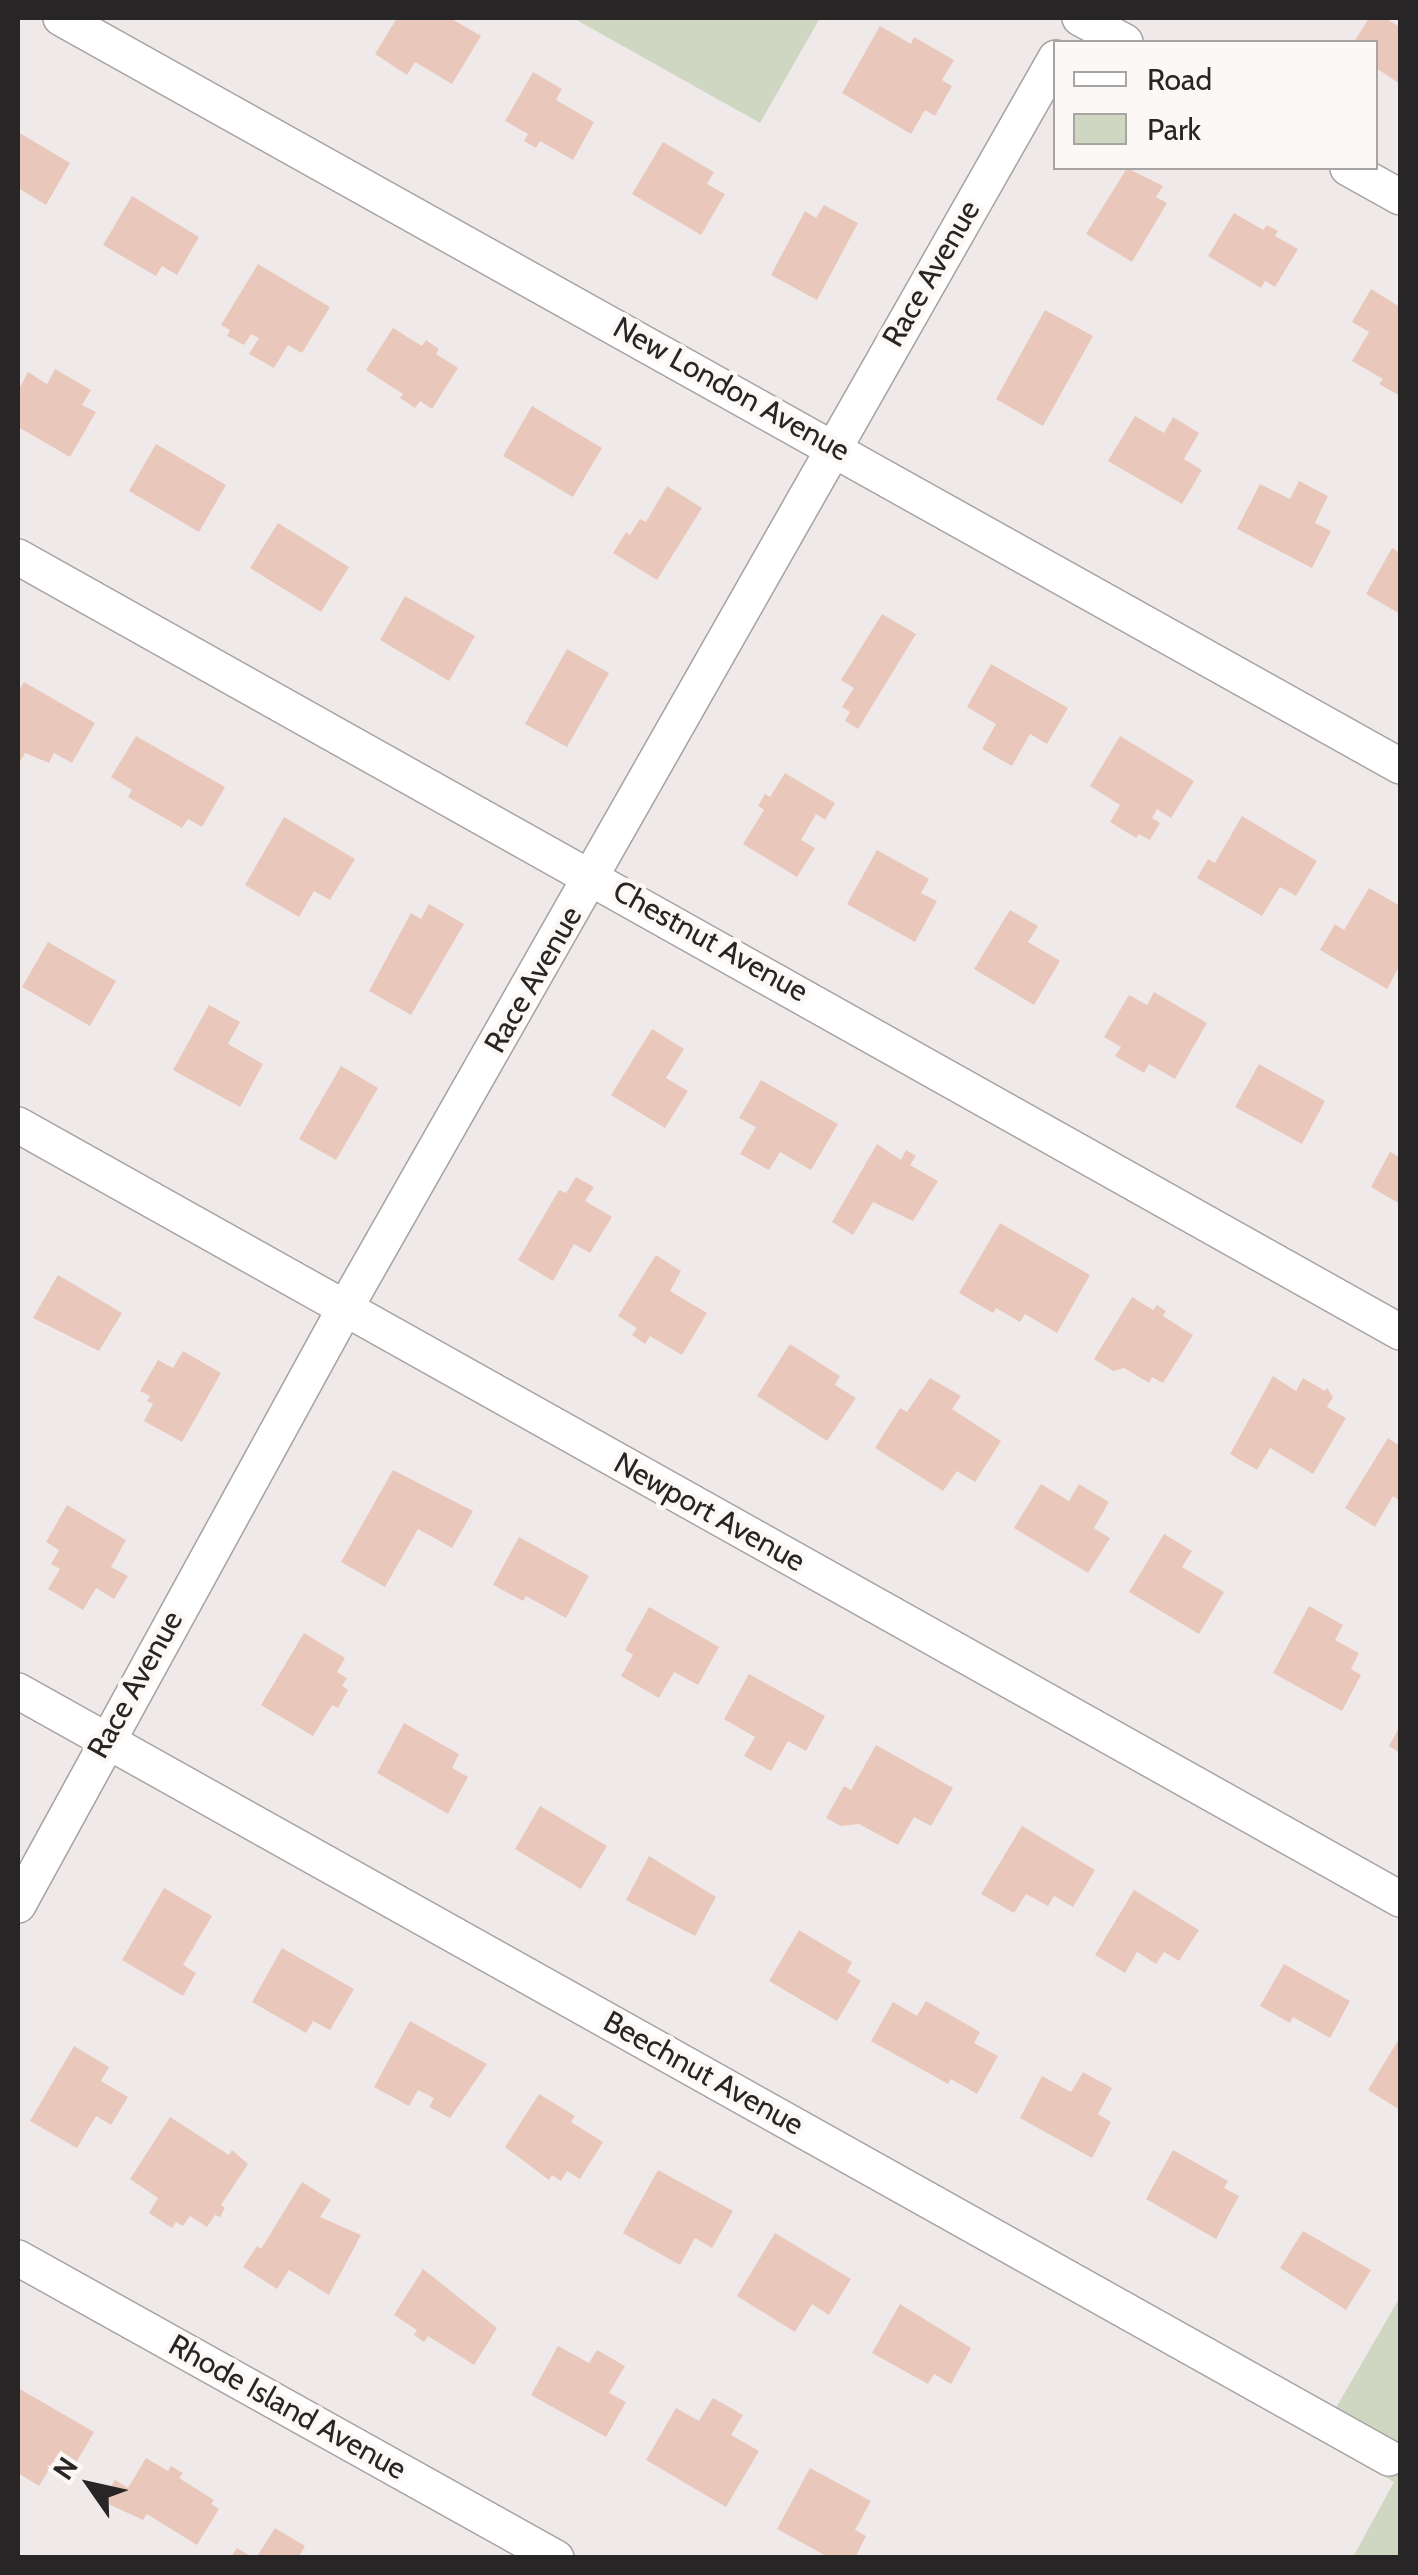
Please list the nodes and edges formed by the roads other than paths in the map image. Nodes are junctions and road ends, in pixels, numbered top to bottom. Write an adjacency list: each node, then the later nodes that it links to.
1 (61, 18): 8 (street, New London Avenue)
2 (1079, 18): 3 (street); 4 (street)
3 (1065, 40)
4 (1121, 40)
5 (1053, 63): 8 (street, Race Avenue)
6 (1352, 170): 7 (street)
7 (1400, 196)
8 (834, 448): 10 (street, New London Avenue); 11 (street, Race Avenue)
9 (18, 558): 11 (street, Chestnut Avenue)
10 (1400, 766)
11 (594, 877): 13 (street, Race Avenue); 14 (street, Chestnut Avenue)
12 (18, 1125): 13 (street, Newport Avenue)
13 (344, 1310): 16 (street, Race Avenue); 17 (street, Newport Avenue)
14 (1400, 1332)
15 (18, 1690): 16 (street, Beechnut Avenue)
16 (106, 1740): 18 (street, Race Avenue); 20 (street, Beechnut Avenue)
17 (1400, 1899)
18 (18, 1904)
19 (18, 2258): 21 (street, Rhode Island Avenue)
20 (1389, 2458)
21 (556, 2558)

